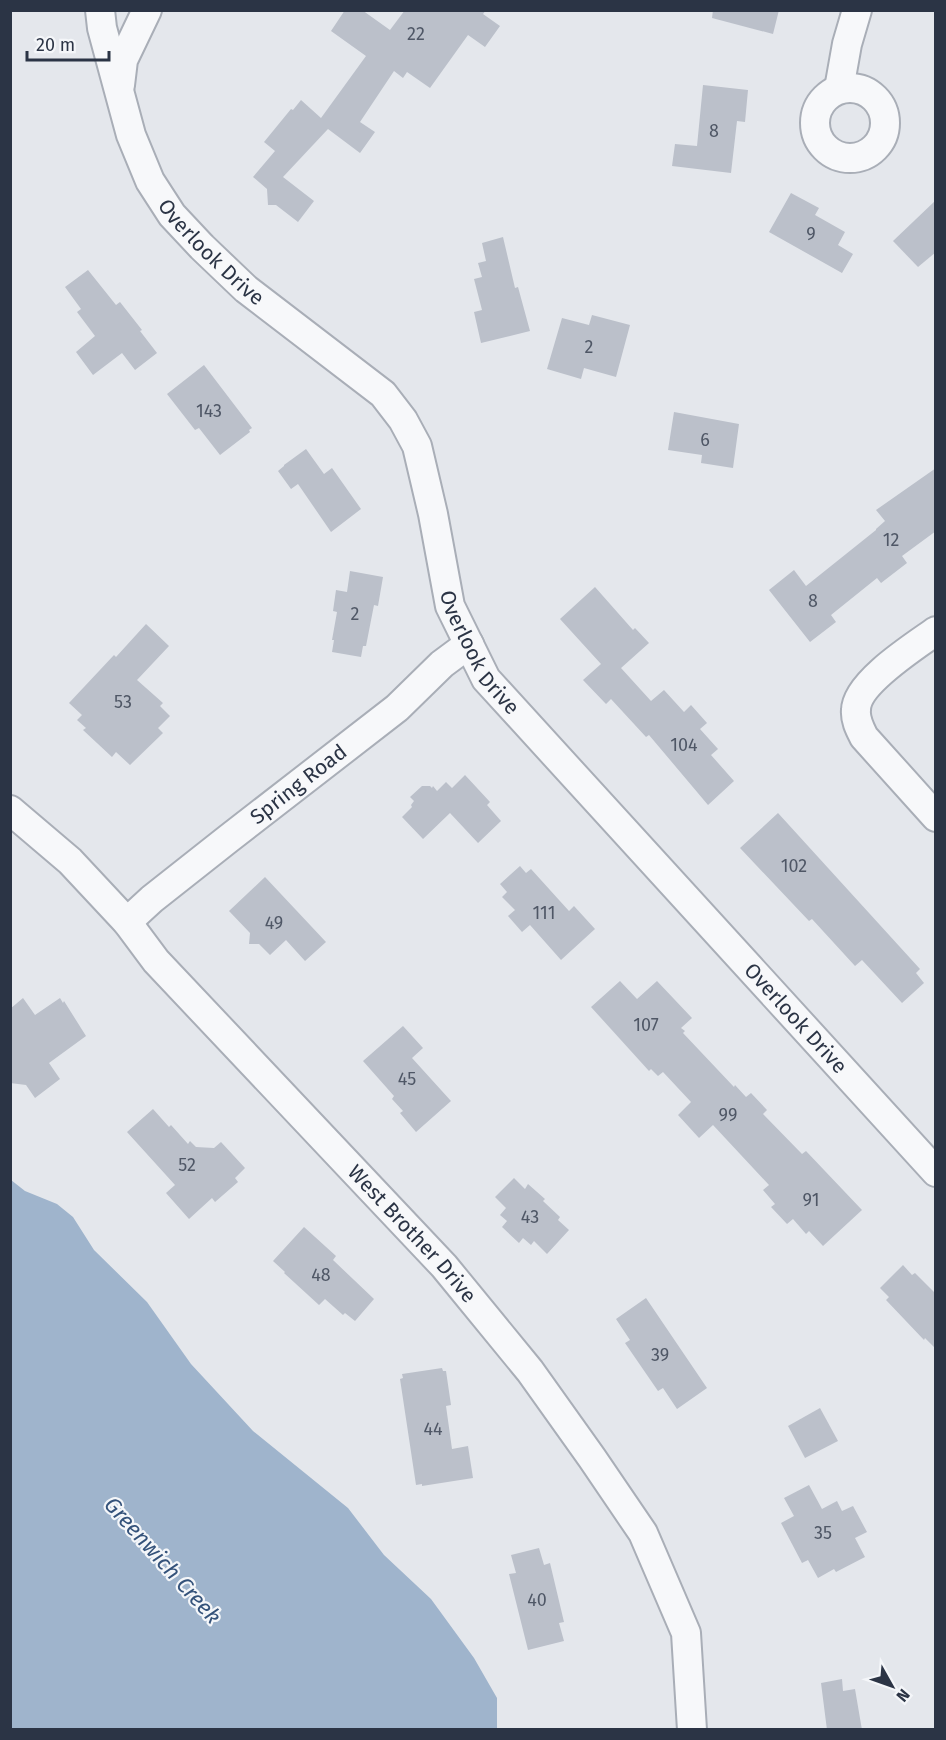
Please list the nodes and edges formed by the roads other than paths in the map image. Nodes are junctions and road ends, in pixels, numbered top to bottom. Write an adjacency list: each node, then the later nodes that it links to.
1 (100, 10): 5 (street, Overlook Drive)
2 (147, 10): 5 (street, Overlook Drive)
3 (857, 10): 4 (street)
4 (839, 89)
5 (119, 90): 7 (street, Overlook Drive)
6 (936, 631): 9 (street)
7 (469, 644): 10 (street, Spring Road); 11 (street, Overlook Drive)
8 (10, 810): 10 (street, West Brother Drive)
9 (936, 817)
10 (127, 922): 12 (street, West Brother Drive)
11 (936, 1172)
12 (692, 1730)

